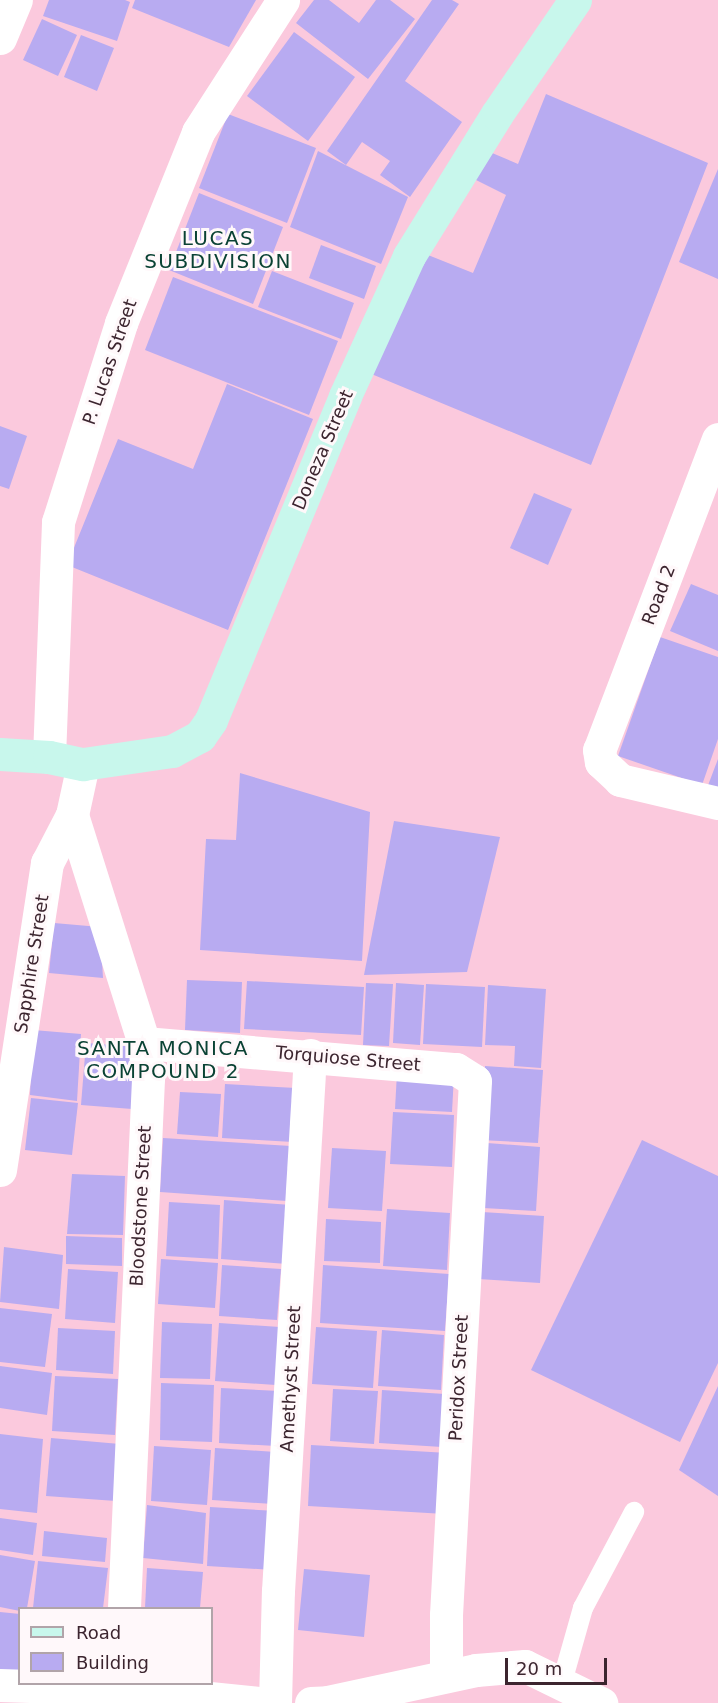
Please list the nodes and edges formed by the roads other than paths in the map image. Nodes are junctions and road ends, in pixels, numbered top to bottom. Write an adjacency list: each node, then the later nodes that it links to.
1 (16, 0): 4 (street)
2 (283, 0): 7 (street, P. Lucas Street)
3 (575, 0): 8 (street, Doneza Street)
4 (0, 38)
5 (718, 439): 9 (street, Road 2)
6 (0, 754): 7 (street, Doneza Street)
7 (49, 757): 8 (street, Doneza Street)
8 (83, 764): 10 (street, Sapphire Street)
9 (718, 803)
10 (72, 815): 11 (street, Bloodstone Street); 14 (street, Sapphire Street)
11 (144, 1043): 12 (street, Torquiose Street); 16 (street, Bloodstone Street)
12 (310, 1055): 13 (street, Torquiose Street); 22 (street, Amethyst Street)
13 (476, 1081): 17 (street, Peridox Street)
14 (0, 1170)
15 (634, 1512): 18 (lane)
16 (124, 1607)
17 (446, 1675): 18 (street); 23 (street)
18 (562, 1682): 24 (street)
19 (0, 1685): 20 (street)
20 (121, 1686): 21 (street)
21 (260, 1703)
22 (275, 1703)
23 (311, 1703)
24 (601, 1703)

